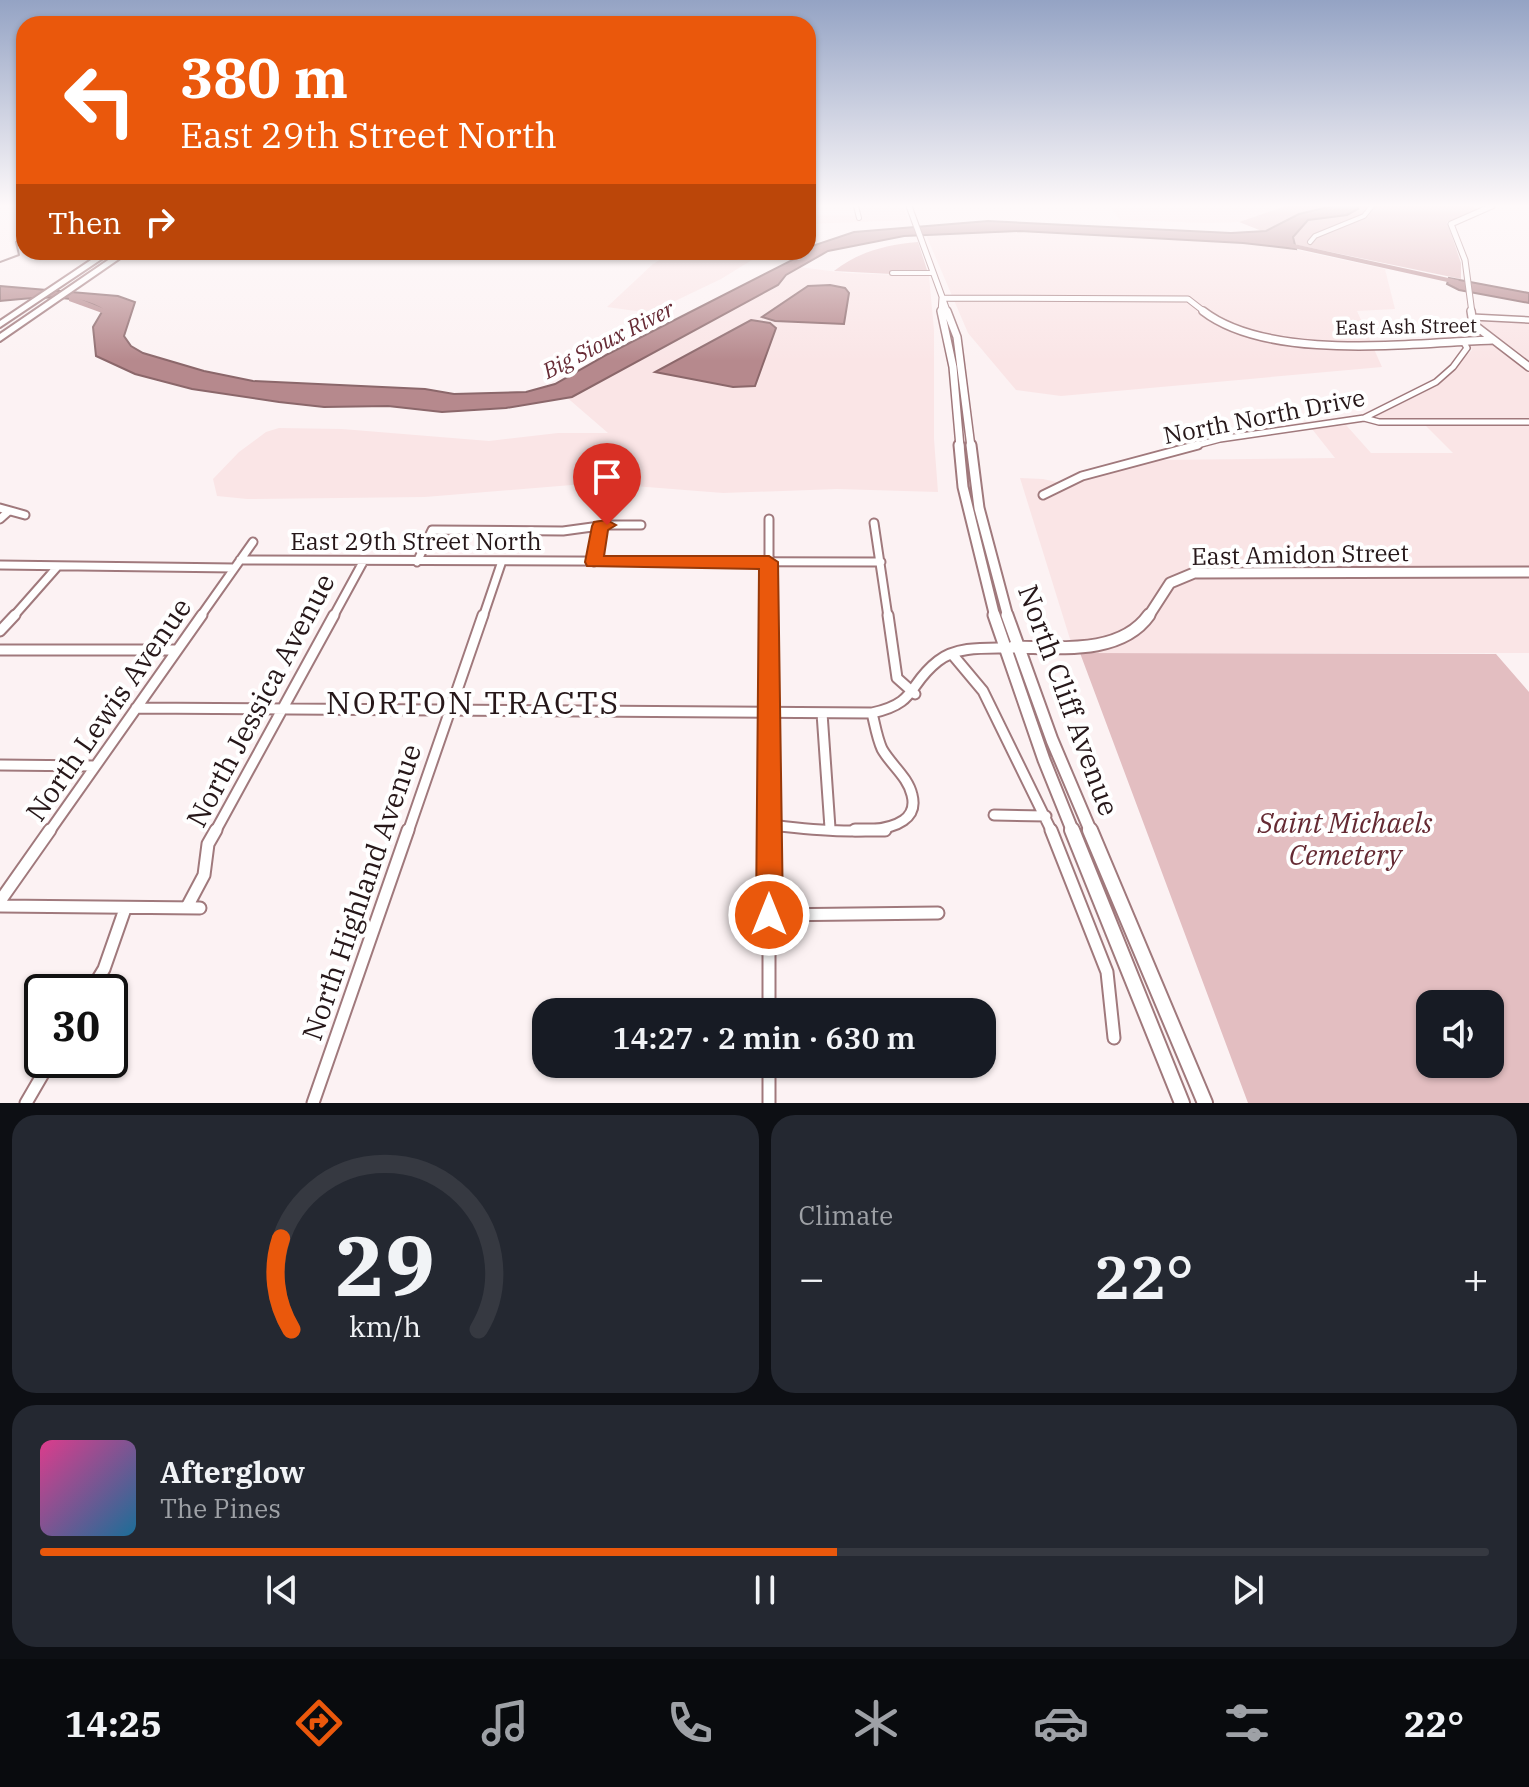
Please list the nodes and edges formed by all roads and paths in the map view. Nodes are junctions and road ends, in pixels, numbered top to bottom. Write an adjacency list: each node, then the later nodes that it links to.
1 (928, 257): 6 (main road, North Cliff Avenue)
2 (1464, 257): 8 (main road)
3 (98, 260): 10 (highway)
4 (113, 260): 11 (highway)
5 (892, 273): 6 (street)
6 (933, 273): 7 (main road, North Cliff Avenue)
7 (942, 298): 13 (main road, East Ash Street); 38 (main road, North Cliff Avenue); 38 (main road, North Cliff Avenue)
8 (1472, 317): 9 (street); 12 (main road)
9 (1528, 319)
10 (4, 322)
11 (0, 338)
12 (1492, 340): 13 (main road, East Ash Street); 14 (main road)
13 (1463, 341): 15 (street, North North Drive)
14 (1529, 367)
15 (1364, 418): 16 (street); 17 (street, North North Drive)
16 (1529, 422)
17 (1043, 495)
18 (0, 508): 19 (street)
19 (9, 511): 20 (street); 21 (street)
20 (25, 515)
21 (0, 519)
22 (769, 519): 31 (street)
23 (874, 523): 32 (street)
24 (641, 525): 25 (street)
25 (600, 526): 29 (street); 30 (street)
26 (253, 542): 33 (street, North Lewis Avenue)
27 (502, 561): 29 (street, East 29th Street North); 30 (street, East 29th Street North); 45 (street, North Highland Avenue)
28 (363, 562): 29 (street, East 29th Street North); 33 (street, East 29th Street North); 44 (street, North Jessica Avenue)
29 (417, 562)
30 (594, 562): 31 (street, East 29th Street North)
31 (769, 562): 32 (street, East 29th Street North); 46 (street)
32 (881, 562): 42 (street)
33 (237, 564): 35 (street, East 29th Street North); 40 (street, North Lewis Avenue)
34 (0, 565): 35 (street, East 29th Street North)
35 (58, 566): 37 (street)
36 (1529, 572): 38 (main road, East Amidon Street)
37 (0, 631)
38 (1011, 647): 41 (street); 69 (main road, North Cliff Avenue); 70 (main road, North Cliff Avenue)
39 (0, 650): 40 (street)
40 (177, 650): 43 (street, North Lewis Avenue)
41 (952, 654): 42 (street); 52 (street)
42 (915, 694): 48 (street)
43 (136, 708): 44 (street); 50 (street, North Lewis Avenue)
44 (283, 709): 45 (street); 56 (street, North Jessica Avenue)
45 (450, 711): 46 (street); 67 (street, North Highland Avenue)
46 (769, 713): 47 (street); 53 (street)
47 (822, 713): 48 (street); 54 (street)
48 (872, 713): 54 (street)
49 (0, 765): 50 (street)
50 (95, 766): 55 (street, North Lewis Avenue)
51 (994, 815): 52 (street)
52 (1046, 816): 63 (street)
53 (769, 825): 54 (street); 60 (street)
54 (830, 828)
55 (0, 904): 58 (street)
56 (187, 907): 57 (street); 58 (street)
57 (200, 908)
58 (125, 909): 61 (street)
59 (938, 913): 60 (street)
60 (769, 915): 62 (street)
61 (101, 974)
62 (769, 998)
63 (1114, 1038)
64 (41, 1078): 66 (street)
65 (769, 1078): 68 (street)
66 (26, 1103)
67 (313, 1103)
68 (769, 1103)
69 (1182, 1103)
70 (1205, 1103)

